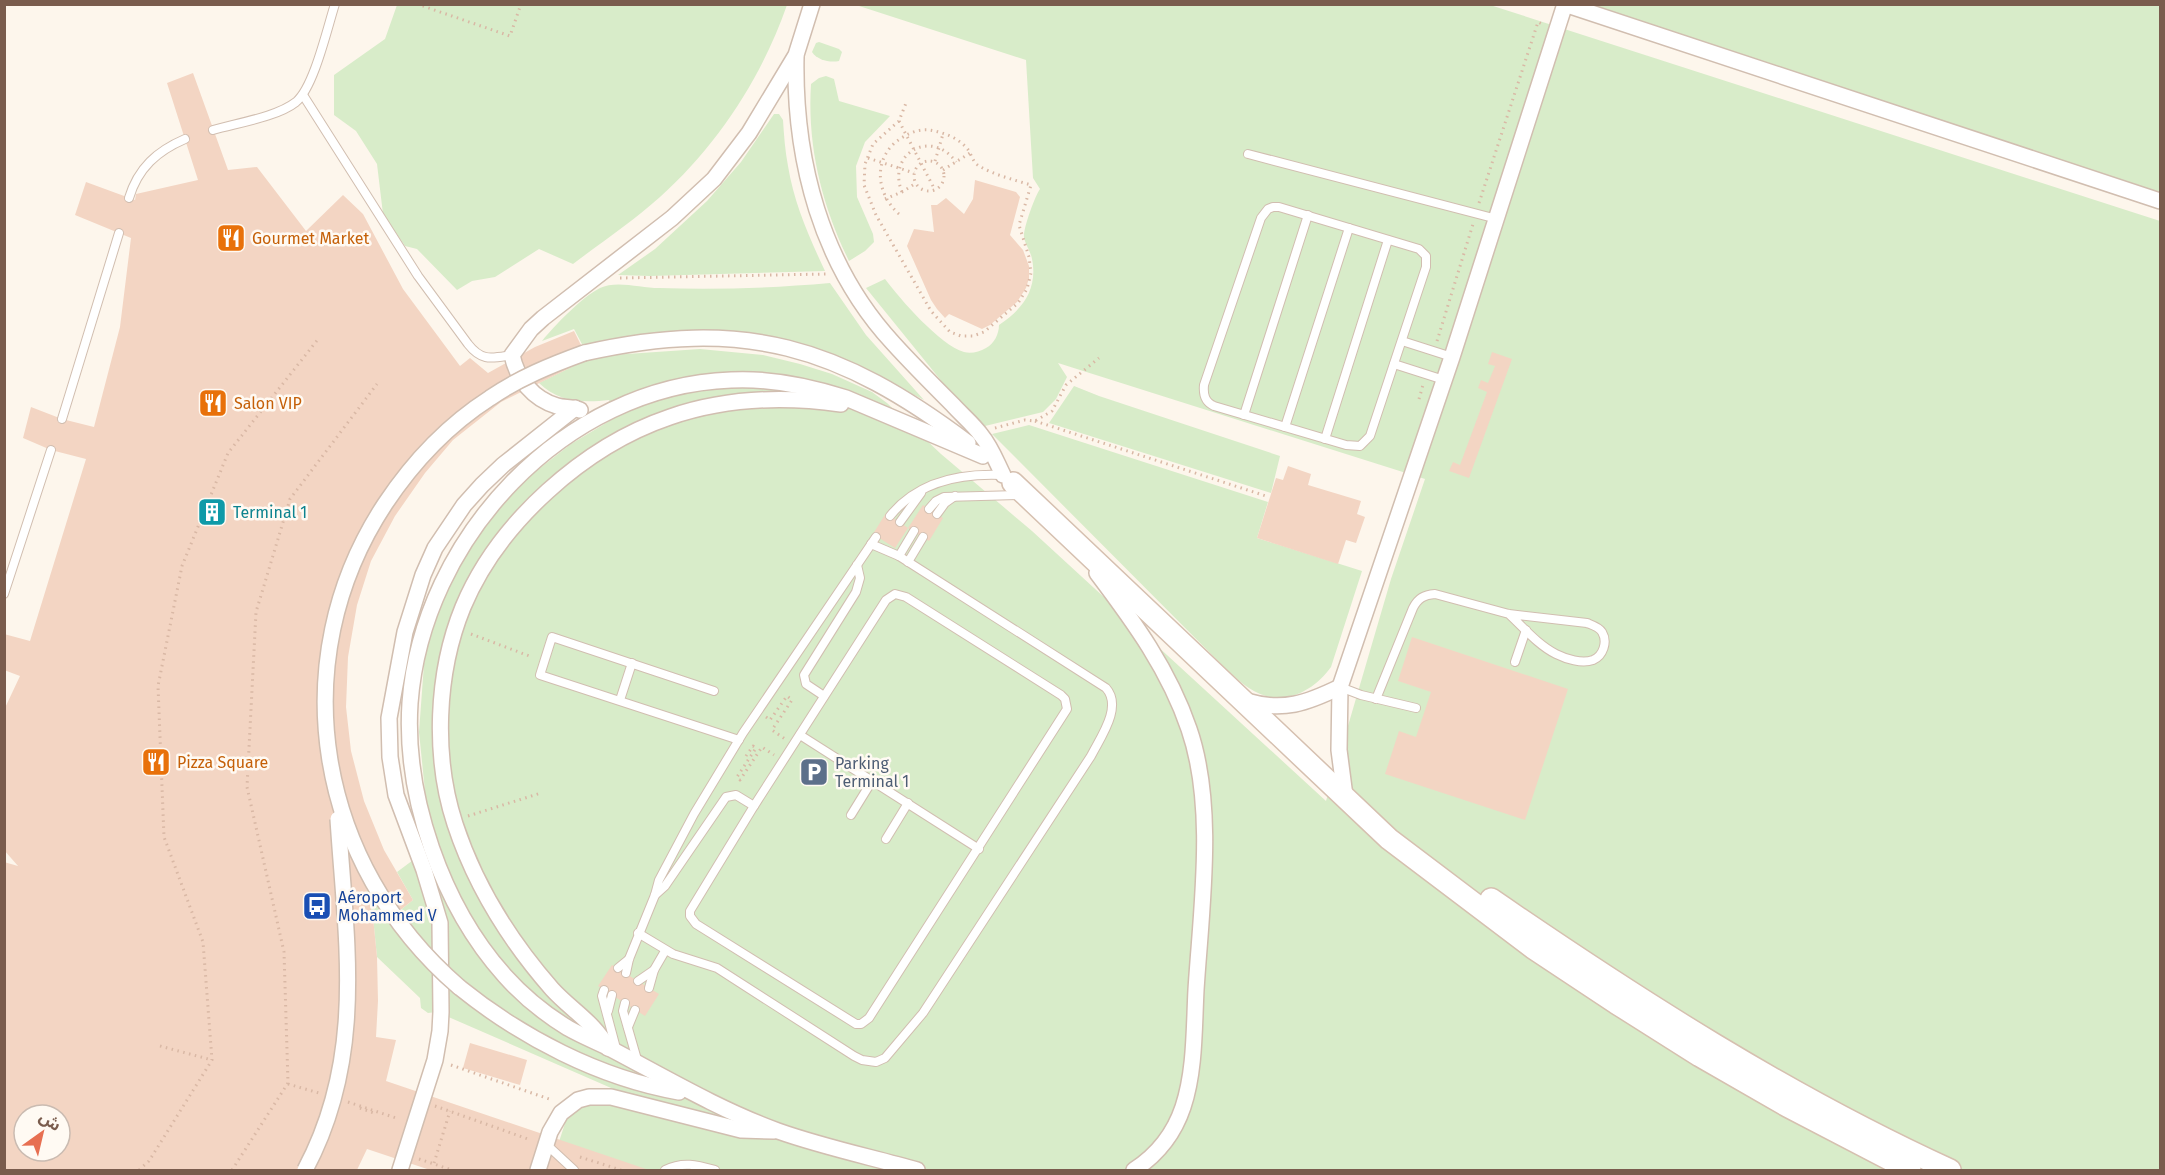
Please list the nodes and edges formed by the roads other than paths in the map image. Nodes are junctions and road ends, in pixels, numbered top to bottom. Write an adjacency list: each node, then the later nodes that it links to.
1 (335, 4): 5 (lane)
2 (812, 4): 4 (street)
3 (1564, 5): 10 (street); 12 (street)
4 (796, 55): 17 (street); 30 (street)
5 (303, 95): 6 (lane); 17 (lane)
6 (213, 130)
7 (185, 139): 9 (lane)
8 (1248, 154): 12 (lane)
9 (129, 198)
10 (2160, 201)
11 (1308, 215): 13 (lane); 23 (lane); 23 (lane)
12 (1497, 219): 18 (street)
13 (1349, 228): 15 (lane); 26 (lane)
14 (119, 233): 25 (lane)
15 (1388, 240): 16 (lane); 27 (lane)
16 (1402, 342): 18 (lane); 19 (lane)
17 (512, 355): 22 (street)
18 (1452, 357): 20 (street)
19 (1394, 364): 20 (lane); 27 (lane)
20 (1444, 380): 50 (street)
21 (868, 407): 24 (street); 29 (street); 86 (street)
22 (575, 408): 24 (street); 53 (street)
23 (1244, 416): 26 (lane)
24 (596, 417): 57 (street)
25 (62, 419)
26 (1285, 427): 27 (lane)
27 (1325, 440)
28 (51, 450): 45 (lane)
29 (983, 456): 30 (street); 62 (street, bridge)
30 (1014, 484): 31 (lane); 32 (lane); 40 (main road)
31 (921, 491): 35 (lane); 36 (lane)
32 (956, 495): 33 (lane); 34 (lane)
33 (929, 509)
34 (937, 514)
35 (890, 516)
36 (900, 522)
37 (914, 531): 42 (lane)
38 (876, 537): 41 (lane)
39 (923, 537): 43 (lane)
40 (1072, 540): 55 (main road); 98 (street)
41 (871, 544): 42 (lane); 44 (lane)
42 (899, 556): 43 (lane)
43 (908, 562): 73 (lane)
44 (857, 565): 52 (lane); 60 (lane)
45 (4, 594)
46 (1509, 614): 47 (lane); 47 (lane); 56 (lane)
47 (1526, 630): 48 (lane)
48 (1515, 662)
49 (632, 663): 51 (lane); 54 (lane); 54 (lane)
50 (1341, 687): 55 (street); 56 (lane); 63 (street)
51 (714, 692)
52 (824, 696): 59 (lane); 69 (lane)
53 (391, 698): 57 (street); 70 (street)
54 (620, 699): 60 (lane)
55 (1239, 699): 63 (main road)
56 (1376, 699): 58 (lane)
57 (410, 702): 70 (street)
58 (1416, 708)
59 (800, 735): 61 (lane); 65 (lane)
60 (739, 740): 71 (lane)
61 (872, 781): 64 (lane); 66 (lane)
62 (337, 795): 88 (street, bridge); 91 (street, bridge)
63 (1345, 796): 68 (main road)
64 (908, 803): 67 (lane); 69 (lane)
65 (754, 806): 69 (lane); 71 (lane)
66 (851, 815)
67 (886, 839)
68 (1389, 839): 99 (main road); 100 (main road)
69 (979, 849)
70 (431, 867): 86 (street); 92 (street)
71 (655, 895): 72 (lane)
72 (638, 933): 73 (lane); 74 (lane)
73 (665, 951): 76 (lane)
74 (629, 959): 75 (lane); 77 (lane)
75 (618, 968)
76 (654, 970): 78 (lane); 79 (lane)
77 (626, 974)
78 (638, 981)
79 (649, 988)
80 (603, 990): 84 (lane)
81 (612, 996): 84 (lane)
82 (625, 1003): 85 (lane)
83 (635, 1010): 85 (lane)
84 (607, 1013): 86 (lane)
85 (628, 1028): 87 (lane)
86 (613, 1050): 87 (street)
87 (638, 1065): 88 (street)
88 (699, 1096): 89 (street)
89 (778, 1131): 90 (street); 97 (street)
90 (542, 1143): 93 (street); 94 (lane)
91 (305, 1170)
92 (399, 1170)
93 (538, 1170)
94 (574, 1170)
95 (665, 1170): 96 (lane)
96 (716, 1170)
97 (917, 1170)
98 (1134, 1170)
99 (1910, 1170)
100 (1950, 1170)

